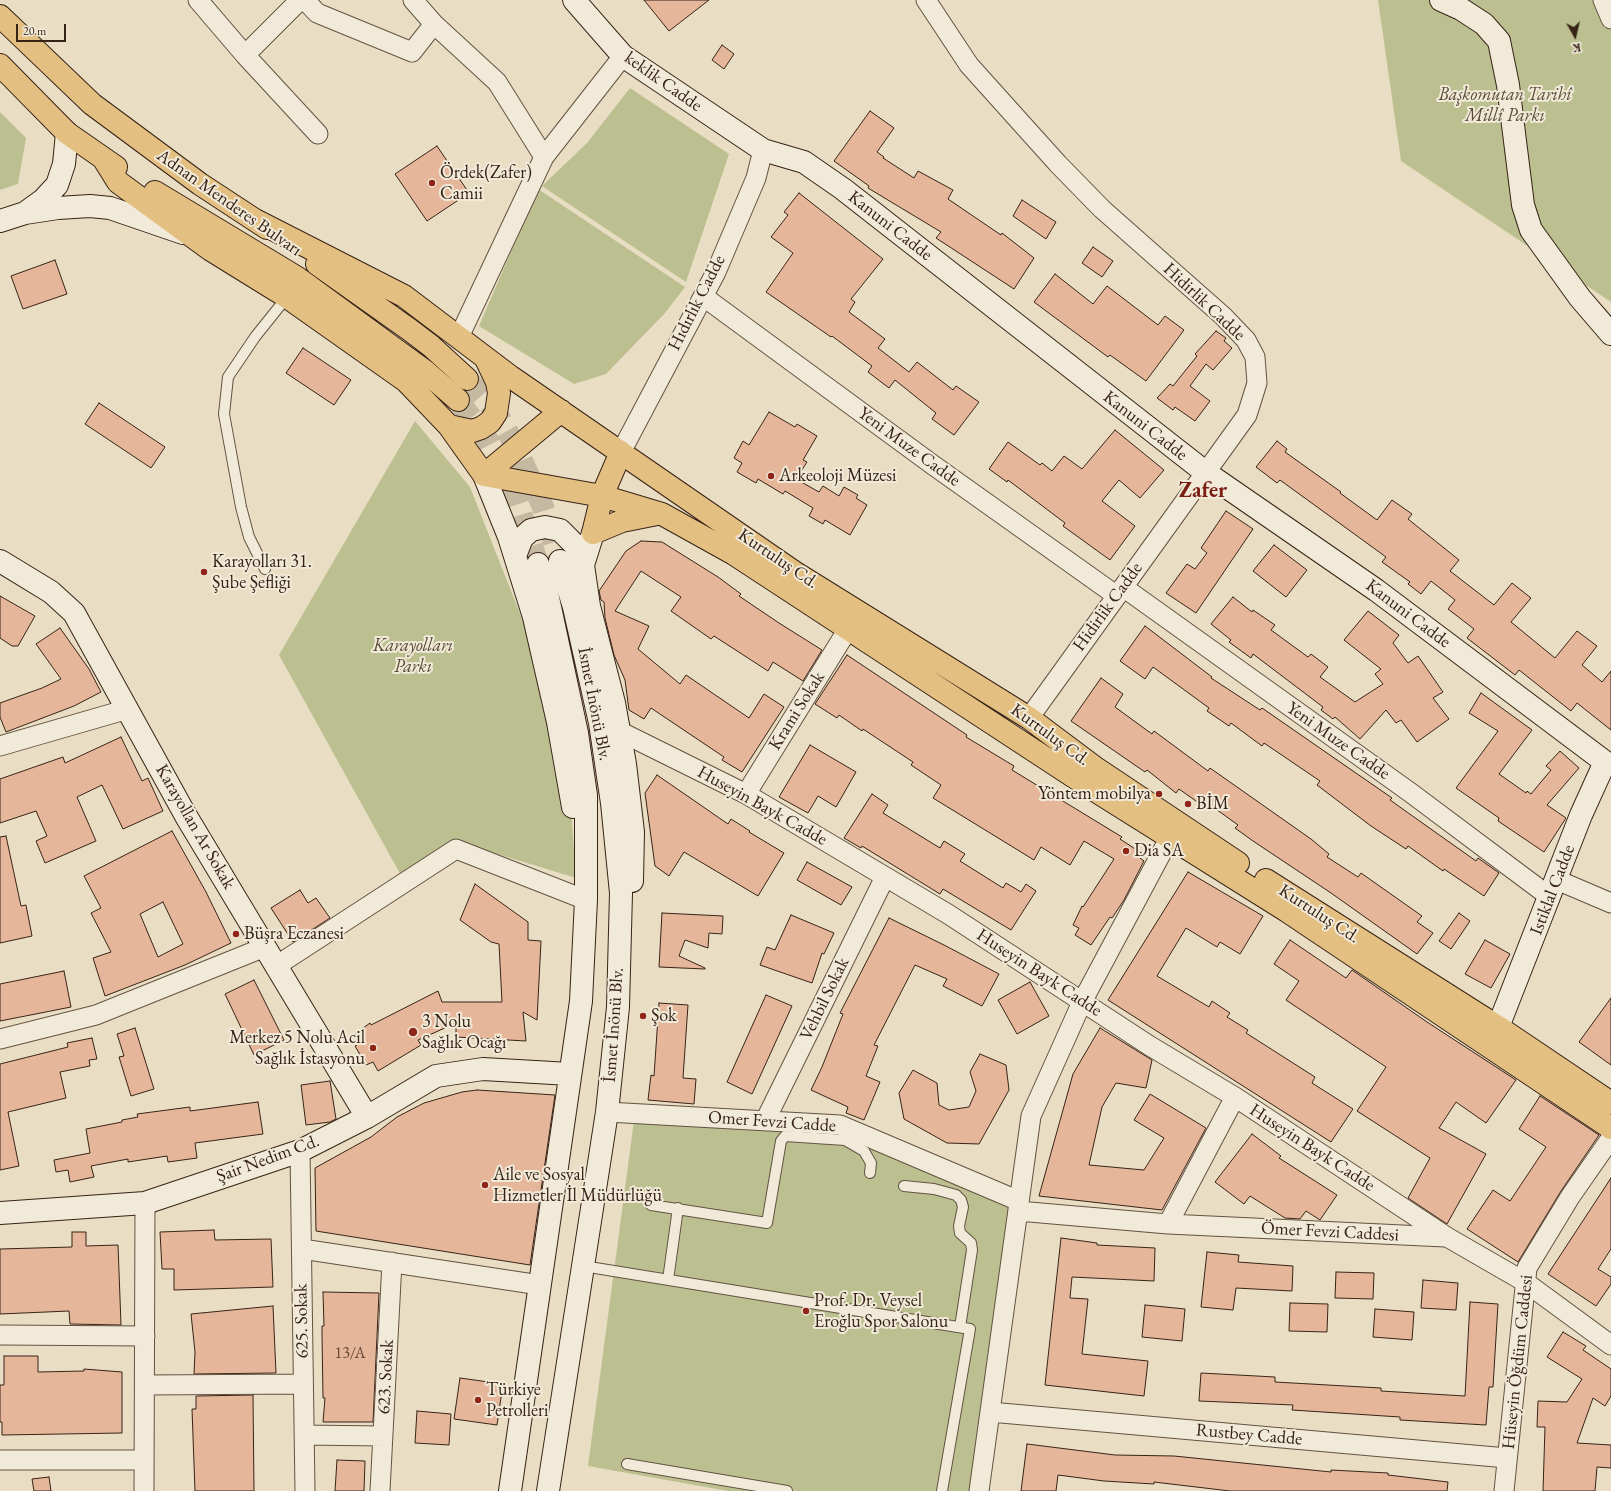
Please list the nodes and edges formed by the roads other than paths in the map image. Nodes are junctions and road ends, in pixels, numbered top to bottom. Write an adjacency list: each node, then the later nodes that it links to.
1 (198, 0): 12 (street)
2 (300, 0): 12 (street)
3 (305, 0): 11 (street)
4 (413, 0): 11 (street)
5 (574, 0): 13 (street, keklik Cadde)
6 (926, 0): 34 (street, Hidirlik Cadde)
7 (1441, 0): 26 (street)
8 (1603, 0): 10 (street)
9 (0, 16): 21 (main road, Adnan Menderes Bulvarı)
10 (1611, 18)
11 (434, 24): 18 (street)
12 (245, 55): 16 (street)
13 (623, 56): 17 (street, keklik Cadde); 18 (street)
14 (0, 65): 15 (main road, Adnan Menderes Bulvarı)
15 (67, 133): 19 (main road, Adnan Menderes Bulvarı); 20 (street)
16 (318, 134)
17 (762, 150): 25 (street, Hıdırlık Cadde); 34 (street, Kanuni Cadde)
18 (544, 157): 27 (street)
19 (103, 158): 23 (main road); 30 (main road, Adnan Menderes Bulvarı)
20 (25, 213): 22 (street); 23 (street)
21 (255, 220): 27 (main road, Kurtuluş Cd.); 29 (main road, Adnan Menderes Bulvarı)
22 (0, 221)
23 (193, 236): 24 (main road)
24 (287, 297): 32 (main road); 44 (lane)
25 (704, 297): 33 (street, Hıdırlık Cadde); 45 (street, Yeni Muze Cadde)
26 (1611, 334)
27 (459, 337): 28 (main road, Kurtuluş Cd.)
28 (484, 356): 31 (main road, Kurtuluş Cd.); 32 (main road)
29 (467, 379)
30 (458, 400)
31 (561, 411): 33 (main road, Kurtuluş Cd.); 35 (main road)
32 (449, 426): 35 (main road)
33 (620, 452): 36 (main road); 48 (main road, Kurtuluş Cd.)
34 (1204, 472): 45 (street, Hidirlik Cadde); 51 (street, Kanuni Cadde)
35 (484, 475): 36 (main road, Kurtuluş Cd.); 39 (street)
36 (602, 496): 37 (main road, Kurtuluş Cd.); 38 (main road)
37 (662, 514): 38 (main road); 46 (main road, Kurtuluş Cd.)
38 (593, 533): 43 (street)
39 (515, 556): 43 (street); 54 (street)
40 (0, 560): 47 (street, Karayollan Ar Sokak)
41 (560, 561): 62 (street, İsmet İnönü Blv.)
42 (538, 564): 54 (street, İsmet İnönü Blv.)
43 (582, 565): 49 (street)
44 (265, 568)
45 (1120, 592): 48 (street, Hidirlik Cadde); 56 (street, Yeni Muze Cadde)
46 (848, 629): 52 (street, Krami Sokak); 53 (main road, Kurtuluş Cd.)
47 (128, 709): 50 (street); 59 (street, Karayollan Ar Sokak)
48 (1029, 718): 63 (main road, Kurtuluş Cd.)
49 (619, 731): 52 (street, Huseyin Bayk Cadde); 62 (street)
50 (0, 746)
51 (1608, 759): 56 (street, Istiklal Cadde)
52 (746, 794): 55 (street, Huseyin Bayk Cadde)
53 (1170, 837): 61 (street); 71 (main road, Kurtuluş Cd.)
54 (586, 853): 57 (street, İsmet İnönü Blv.)
55 (885, 877): 61 (street, Huseyin Bayk Cadde); 70 (street, Vehbil Sokak)
56 (1554, 889): 58 (street, Yeni Muze Cadde); 63 (street, Istiklal Cadde)
57 (586, 900): 60 (street); 65 (street, İsmet İnönü Blv.)
58 (1611, 903)
59 (265, 947): 60 (street, Karayollan Ar Sokak); 64 (street)
60 (276, 966): 69 (street, Karayollan Ar Sokak)
61 (1082, 1002): 66 (street, Huseyin Bayk Cadde); 78 (street)
62 (618, 1007): 68 (street, İsmet İnönü Blv.)
63 (1498, 1027): 67 (main road, Kurtuluş Cd.)
64 (0, 1039)
65 (570, 1074): 69 (street, Şair Nedim Cd.); 88 (street, İsmet İnönü Blv.)
66 (1235, 1097): 81 (street); 82 (street, Huseyin Bayk Cadde)
67 (1611, 1103)
68 (607, 1112): 70 (street, Omer Fevzi Cadde); 85 (street, İsmet İnönü Blv.)
69 (367, 1117): 73 (street, Şair Nedim Cd.)
70 (765, 1121): 78 (street, Omer Fevzi Cadde)
71 (1611, 1128)
72 (1611, 1138): 87 (street, Hüseyin Öğdüm Caddesi)
73 (300, 1151): 76 (street, Şair Nedim Cd.); 83 (street, 625. Sokak)
74 (870, 1173): 79 (lane)
75 (904, 1186): 89 (lane)
76 (145, 1202): 80 (street, Şair Nedim Cd.); 91 (street)
77 (652, 1205): 79 (lane)
78 (1018, 1206): 81 (street, Ömer Fevzi Caddesi); 95 (street)
79 (678, 1208): 86 (lane)
80 (0, 1213)
81 (1168, 1224): 82 (street, Ömer Fevzi Caddesi)
82 (1447, 1237): 87 (street, Ömer Fevzi Caddesi)
83 (302, 1249): 84 (street); 93 (street, 625. Sokak)
84 (392, 1262): 88 (street); 97 (street, 623. Sokak)
85 (583, 1266): 86 (lane); 106 (street, İsmet İnönü Blv.)
86 (668, 1280): 89 (lane)
87 (1525, 1282): 92 (street, Ömer Fevzi Caddesi); 98 (street, Hüseyin Öğdüm Caddesi)
88 (540, 1285): 105 (street, İsmet İnönü Blv.)
89 (960, 1327): 108 (lane)
90 (0, 1335): 91 (street)
91 (145, 1336): 94 (street)
92 (1611, 1344)
93 (303, 1384): 94 (street); 96 (street, 625. Sokak)
94 (145, 1386): 100 (street)
95 (990, 1412): 98 (street, Rustbey Cadde); 109 (street)
96 (304, 1435): 97 (street); 103 (street, 625. Sokak)
97 (383, 1436): 104 (street, 623. Sokak)
98 (1507, 1458): 110 (street, Hüseyin Öğdüm Caddesi)
99 (0, 1460): 100 (street)
100 (144, 1460): 102 (street)
101 (627, 1464): 107 (lane)
102 (144, 1491)
103 (305, 1491)
104 (380, 1491)
105 (510, 1491)
106 (548, 1491)
107 (787, 1491)
108 (942, 1491)
109 (979, 1491)
110 (1504, 1491)

